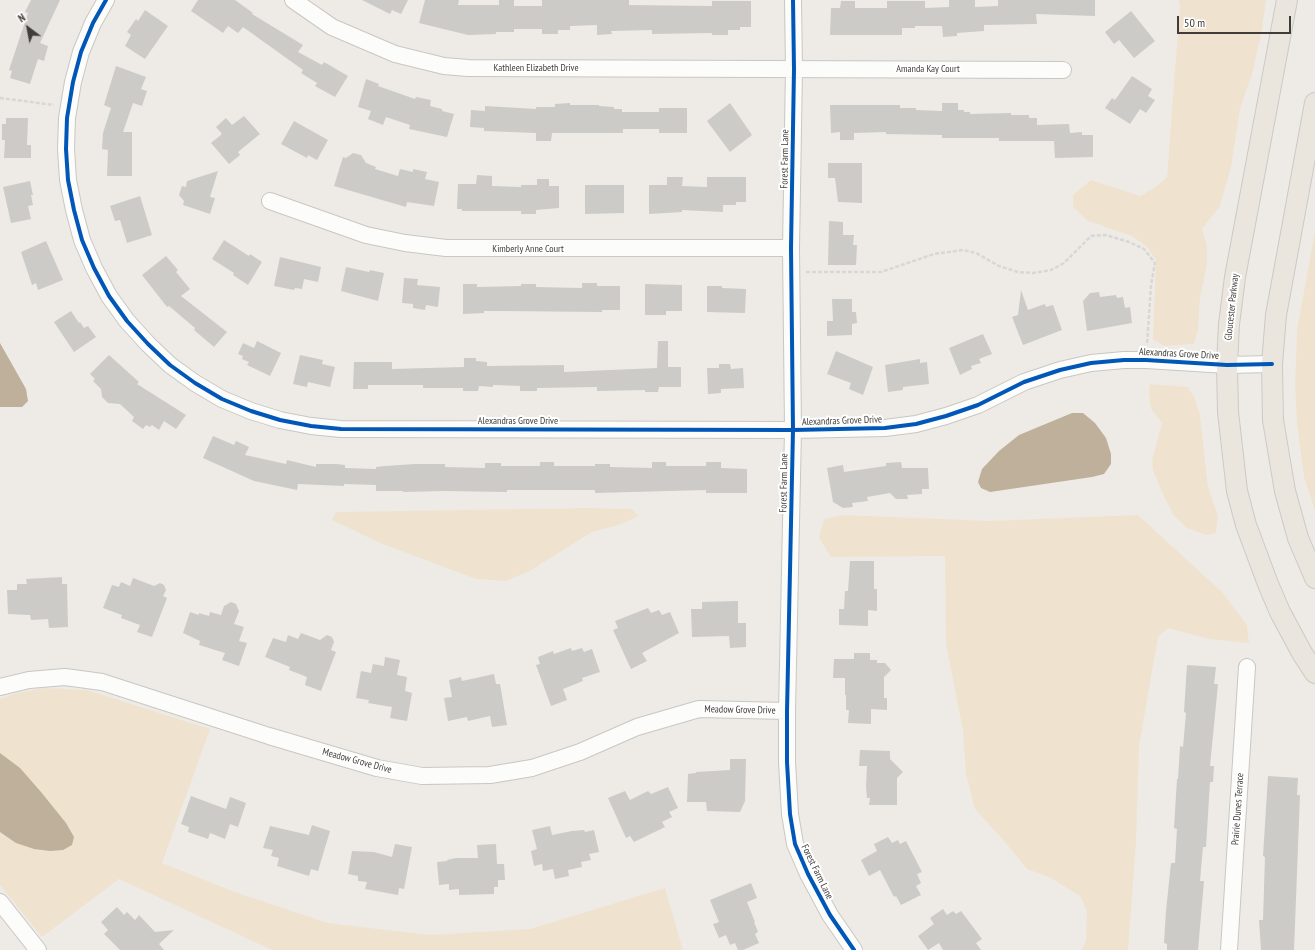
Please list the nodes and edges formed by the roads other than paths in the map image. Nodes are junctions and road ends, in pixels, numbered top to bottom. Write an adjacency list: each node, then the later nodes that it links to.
1 (106, 0): 12 (street, Alexandras Grove Drive)
2 (293, 0): 5 (street, Kathleen Elizabeth Drive)
3 (793, 0): 5 (street, Forest Farm Lane)
4 (1287, 0): 11 (main road, Gloucester Parkway)
5 (794, 69): 6 (street, Amanda Kay Court); 9 (street, Forest Farm Lane)
6 (1063, 70)
7 (1315, 103): 10 (main road)
8 (270, 201): 9 (street, Kimberly Anne Court)
9 (792, 248): 12 (street, Forest Farm Lane)
10 (1272, 364): 11 (street, Alexandras Grove Drive); 13 (main road)
11 (1227, 365): 12 (street, Alexandras Grove Drive); 15 (main road, Gloucester Parkway)
12 (793, 430): 17 (street, Forest Farm Lane)
13 (1315, 578)
14 (1247, 667): 21 (street, Prairie Dunes Terrace)
15 (1315, 673)
16 (0, 687): 17 (street, Meadow Grove Drive)
17 (787, 711): 20 (street, Forest Farm Lane)
18 (0, 902): 19 (street)
19 (38, 950)
20 (854, 950)
21 (1229, 950)

